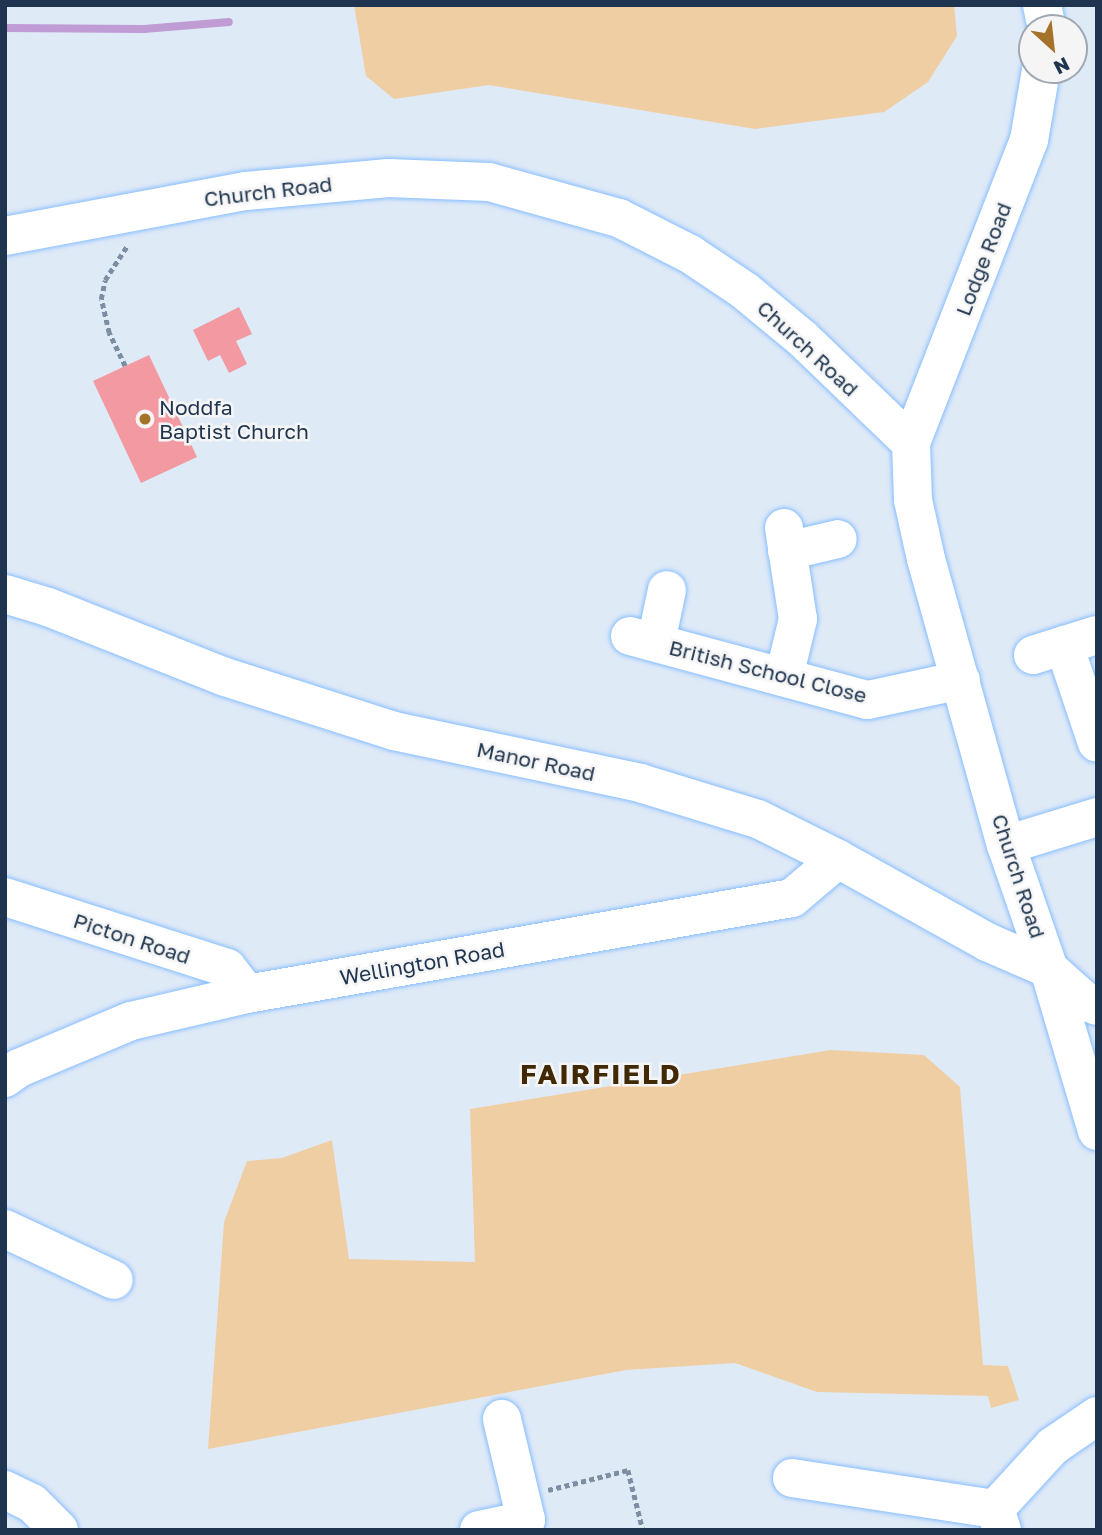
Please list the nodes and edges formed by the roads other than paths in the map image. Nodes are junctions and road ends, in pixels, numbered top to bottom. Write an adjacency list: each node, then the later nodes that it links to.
1 (1039, 84): 3 (street, Lodge Road)
2 (5, 236): 3 (street, Church Road)
3 (911, 443): 9 (street, Church Road)
4 (838, 539): 8 (street)
5 (667, 590): 8 (street, British School Close)
6 (5, 594): 13 (street, Manor Road)
7 (1065, 645): 10 (street)
8 (784, 677): 9 (street, British School Close)
9 (961, 680): 12 (street, Church Road)
10 (1097, 743)
11 (1097, 817): 12 (street)
12 (1006, 845): 15 (street, Church Road)
13 (838, 859): 15 (street, Manor Road); 16 (street, Wellington Road)
14 (5, 897): 16 (street, Picton Road)
15 (1049, 969): 17 (street); 19 (street, Church Road)
16 (247, 994): 18 (street, Wellington Road)
17 (1097, 1006)
18 (5, 1078)
19 (1097, 1131)
20 (5, 1229): 21 (street)
21 (114, 1280)
22 (1097, 1416): 27 (street)
23 (502, 1419): 26 (street)
24 (792, 1478): 27 (street)
25 (5, 1490): 28 (street)
26 (525, 1516): 29 (street)
27 (998, 1519)
28 (60, 1530)
29 (479, 1530)

